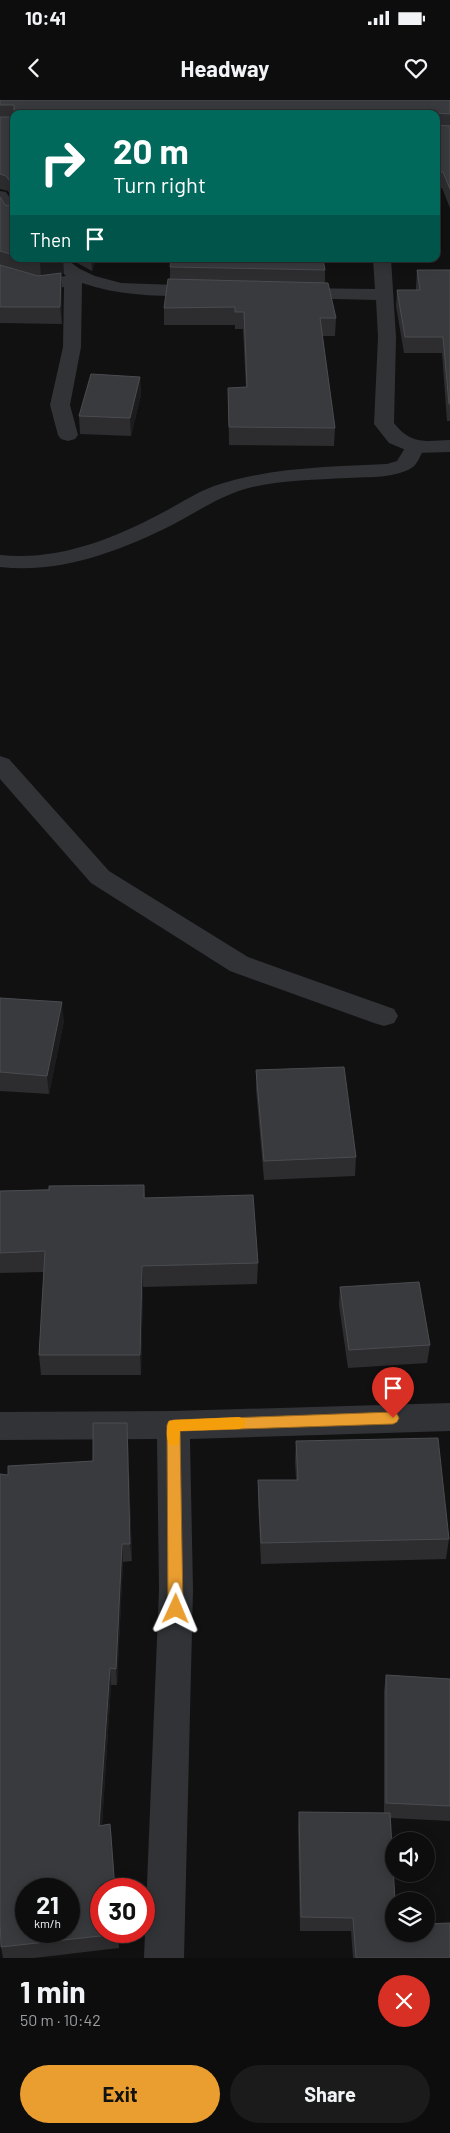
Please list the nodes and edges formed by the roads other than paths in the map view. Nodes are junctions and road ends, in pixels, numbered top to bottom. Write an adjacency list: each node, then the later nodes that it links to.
1 (0, 196): 2 (street)
2 (10, 210)
3 (60, 262): 6 (street)
4 (382, 262): 8 (street)
5 (2, 264): 9 (street)
6 (217, 291)
7 (276, 292): 8 (street)
8 (385, 295): 11 (street)
9 (68, 436)
10 (450, 446): 11 (street)
11 (415, 447): 12 (street)
12 (0, 562)
13 (0, 764): 14 (street)
14 (384, 1016)
15 (450, 1417): 16 (street)
16 (174, 1425): 17 (street); 18 (street)
17 (0, 1426)
18 (164, 1958)

